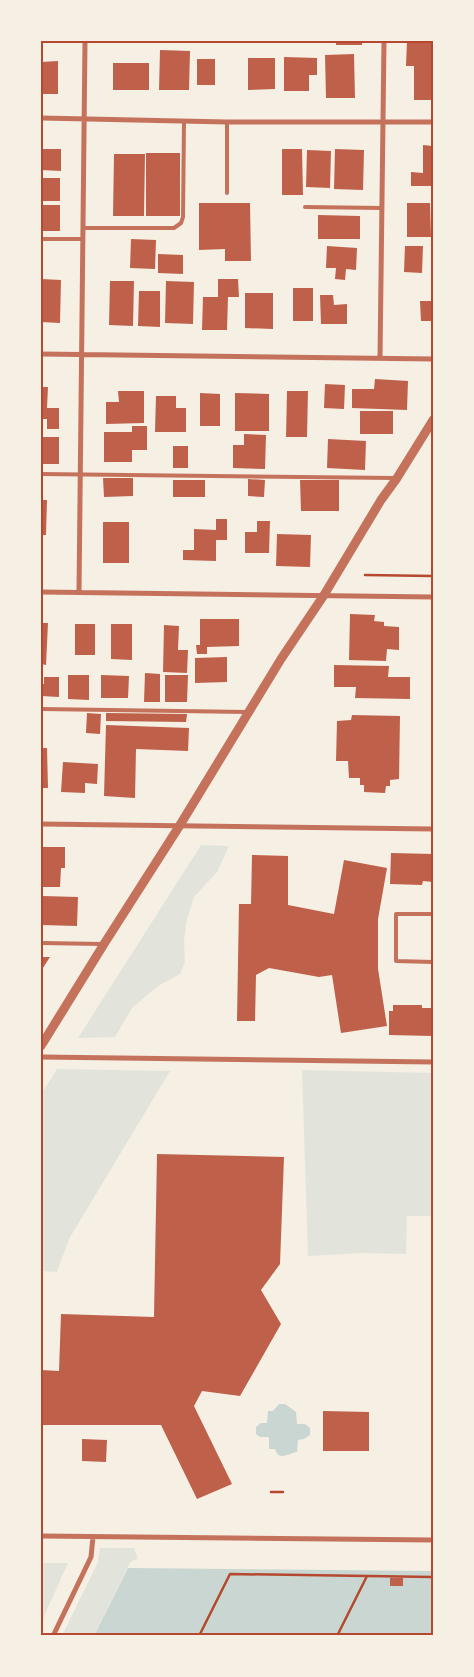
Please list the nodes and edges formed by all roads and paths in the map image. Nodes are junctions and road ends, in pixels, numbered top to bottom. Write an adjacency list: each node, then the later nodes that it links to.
1 (85, 41): 4 (street)
2 (384, 41): 7 (street)
3 (41, 118): 4 (street)
4 (84, 118): 5 (street); 12 (street)
5 (184, 121): 6 (street); 12 (lane)
6 (226, 122): 7 (street); 9 (lane)
7 (383, 122): 8 (street); 11 (street)
8 (433, 122)
9 (227, 193)
10 (304, 208): 11 (lane)
11 (382, 208): 17 (street)
12 (83, 228): 14 (street)
13 (41, 239): 14 (lane)
14 (83, 239): 16 (street)
15 (41, 354): 16 (street)
16 (81, 355): 17 (street); 21 (street)
17 (380, 358): 18 (street)
18 (433, 359)
19 (433, 420): 22 (street)
20 (41, 474): 21 (lane)
21 (80, 474): 22 (lane); 26 (street)
22 (397, 478): 27 (street)
23 (365, 575): 24 (path)
24 (433, 576)
25 (41, 592): 26 (street)
26 (79, 592): 27 (street)
27 (324, 595): 28 (street); 30 (street)
28 (433, 597)
29 (41, 709): 30 (lane)
30 (249, 712): 32 (street)
31 (41, 824): 32 (street)
32 (180, 825): 33 (street); 36 (street)
33 (433, 828)
34 (433, 914): 37 (lane)
35 (41, 943): 36 (lane)
36 (104, 944): 38 (street)
37 (433, 962)
38 (41, 1046)
39 (41, 1057): 40 (street)
40 (433, 1062)
41 (271, 1492): 42 (path)
42 (283, 1492)
43 (41, 1536): 44 (street)
44 (93, 1537): 45 (street); 48 (street)
45 (433, 1540)
46 (366, 1576): 47 (path); 49 (path); 50 (path)
47 (433, 1577)
48 (53, 1636)
49 (200, 1636)
50 (337, 1636)

